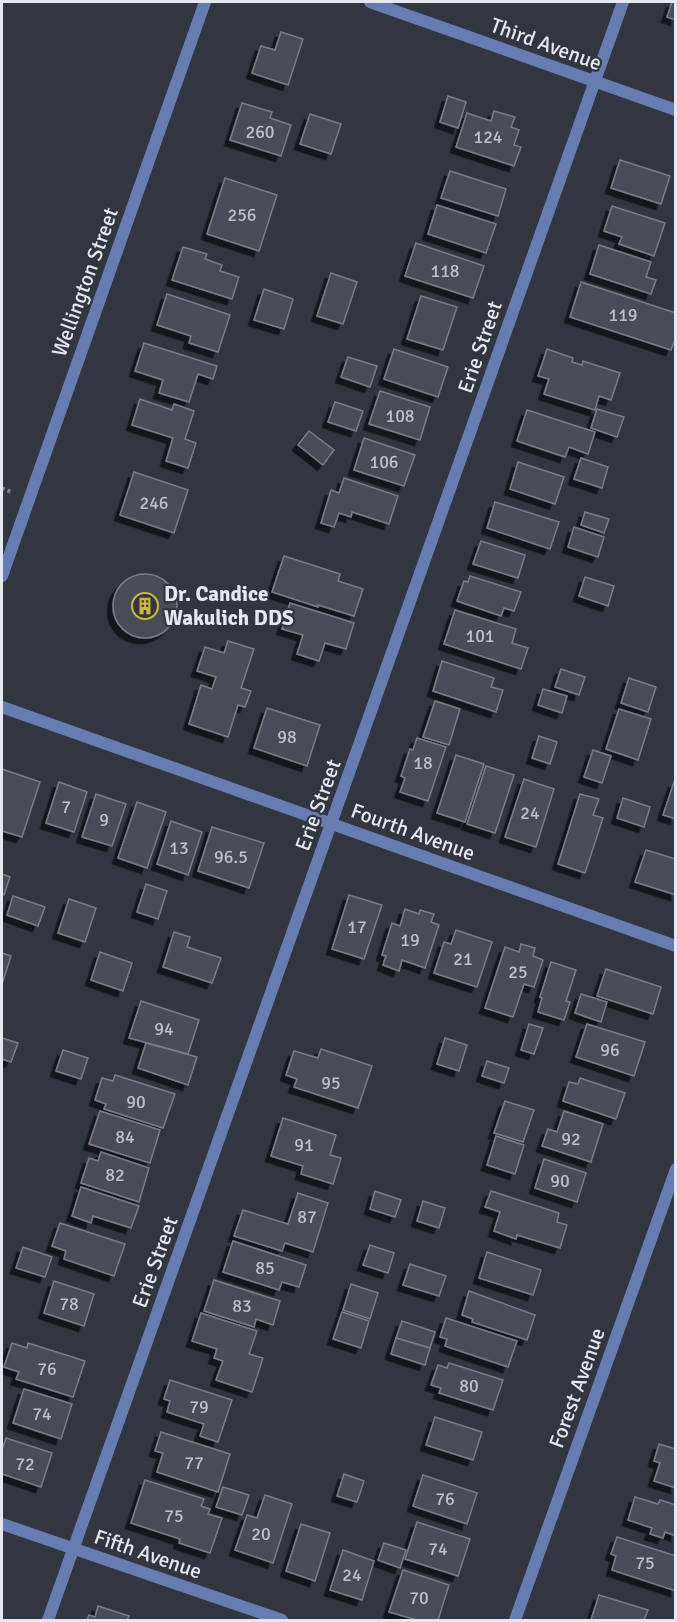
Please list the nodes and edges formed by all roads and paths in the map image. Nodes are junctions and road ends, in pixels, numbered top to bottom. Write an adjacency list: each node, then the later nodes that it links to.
1 (206, 2): 6 (street, Wellington Street)
2 (370, 2): 4 (street, Third Avenue)
3 (623, 2): 4 (street, Erie Street)
4 (595, 82): 5 (street, Third Avenue); 8 (street, Erie Street)
5 (675, 111)
6 (2, 576)
7 (2, 707): 8 (street, Fourth Avenue)
8 (332, 824): 9 (street, Fourth Avenue); 12 (street, Erie Street)
9 (675, 946)
10 (675, 1168): 15 (street, Forest Avenue)
11 (2, 1524): 12 (street, Fifth Avenue)
12 (73, 1548): 13 (street, Erie Street); 14 (street, Fifth Avenue)
13 (48, 1620)
14 (282, 1620)
15 (515, 1620)

